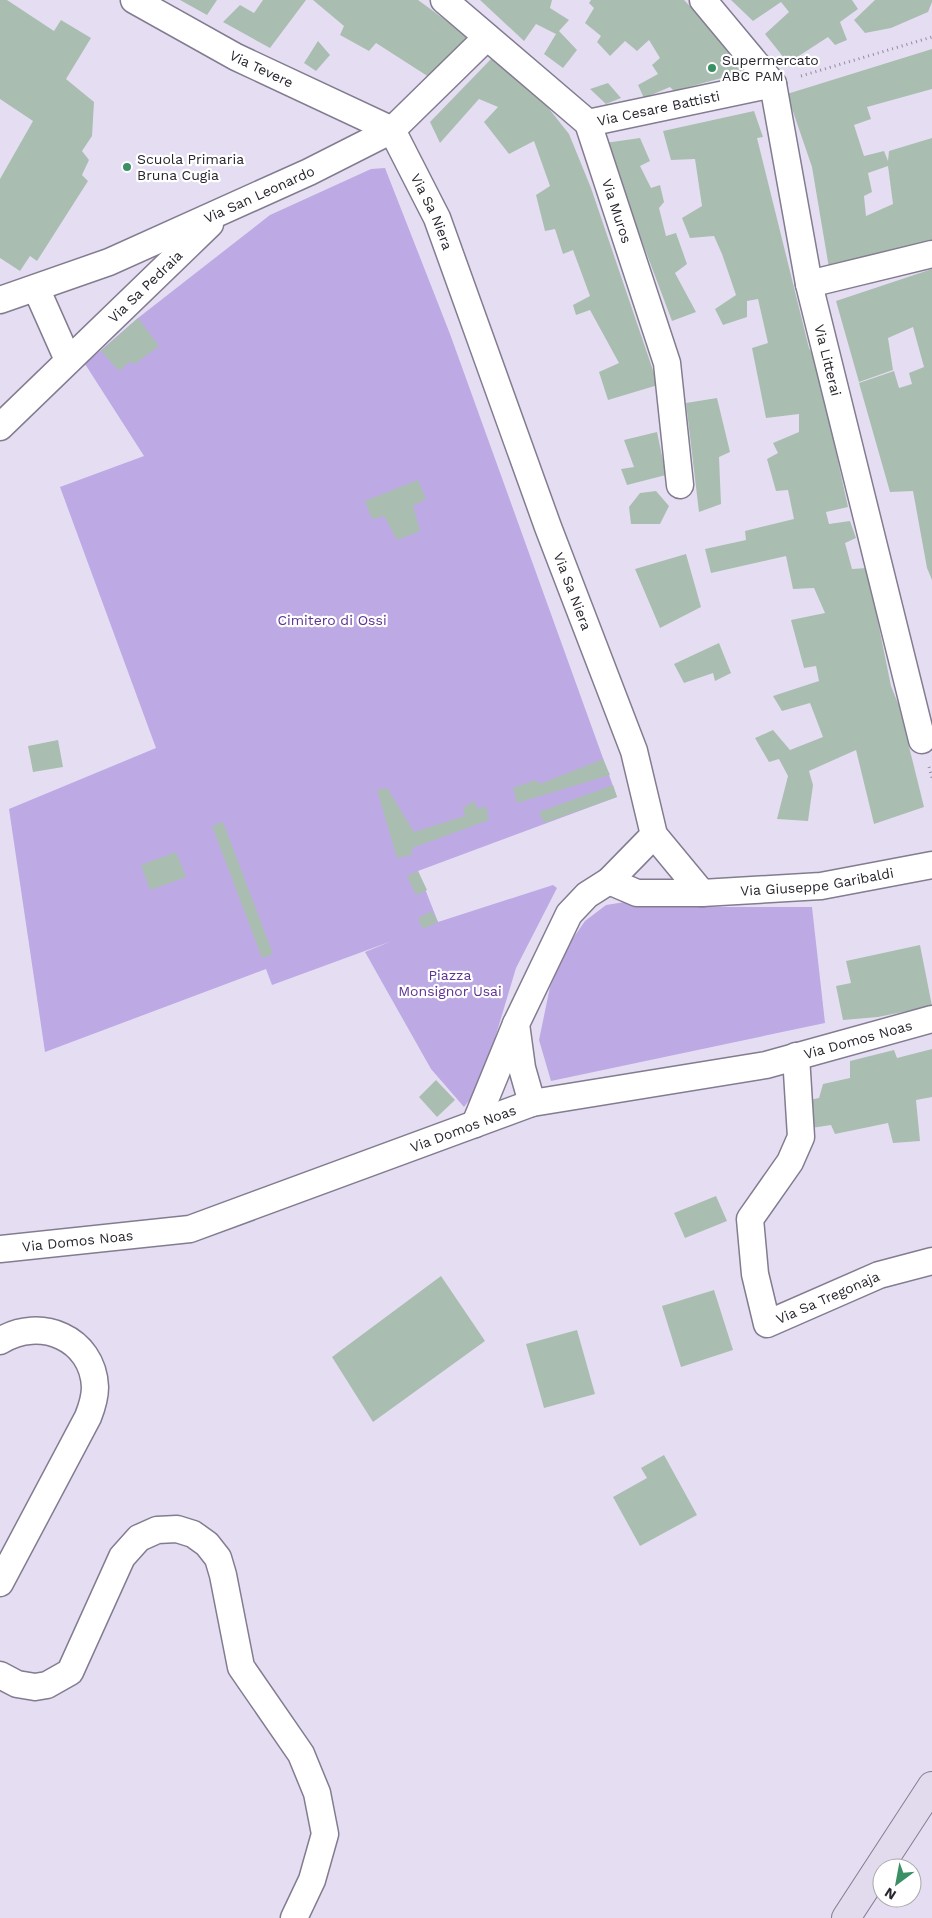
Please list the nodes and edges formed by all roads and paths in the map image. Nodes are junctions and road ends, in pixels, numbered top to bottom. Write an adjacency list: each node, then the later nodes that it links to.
1 (134, 0): 8 (street, Via Tevere)
2 (444, 0): 4 (street)
3 (702, 0): 6 (street)
4 (487, 37): 7 (street); 8 (street, Via San Leonardo)
5 (932, 37): 6 (path)
6 (774, 84): 7 (street, Via Cesare Battisti); 11 (street, Via Litterai)
7 (588, 123): 16 (street, Via Muros)
8 (392, 130): 9 (street, Via San Leonardo); 18 (street, Via Sa Niera)
9 (223, 211): 12 (street, Via San Leonardo); 14 (street, Via Sa Pedraia)
10 (932, 254): 11 (street)
11 (809, 284): 17 (street, Via Litterai)
12 (36, 288): 13 (street, Via San Leonardo); 14 (street)
13 (0, 300)
14 (68, 360): 15 (street, Via Sa Pedraia)
15 (0, 427)
16 (680, 485)
17 (922, 740)
18 (654, 835): 20 (street); 21 (street)
19 (932, 865): 21 (street, Via Giuseppe Garibaldi)
20 (609, 881): 21 (street, Via Giuseppe Garibaldi); 23 (street)
21 (702, 893)
22 (932, 1019): 24 (street, Via Domos Noas)
23 (516, 1024): 25 (street); 26 (street)
24 (796, 1056): 25 (street, Via Domos Noas); 28 (street, Via Sa Tregonaja)
25 (532, 1104): 26 (street, Via Domos Noas)
26 (475, 1124): 27 (street, Via Domos Noas)
27 (0, 1249)
28 (932, 1261)
29 (0, 1341): 30 (street)
30 (0, 1583)
31 (0, 1675): 33 (street)
32 (932, 1786): 34 (main road)
33 (294, 1918)
34 (846, 1918)

